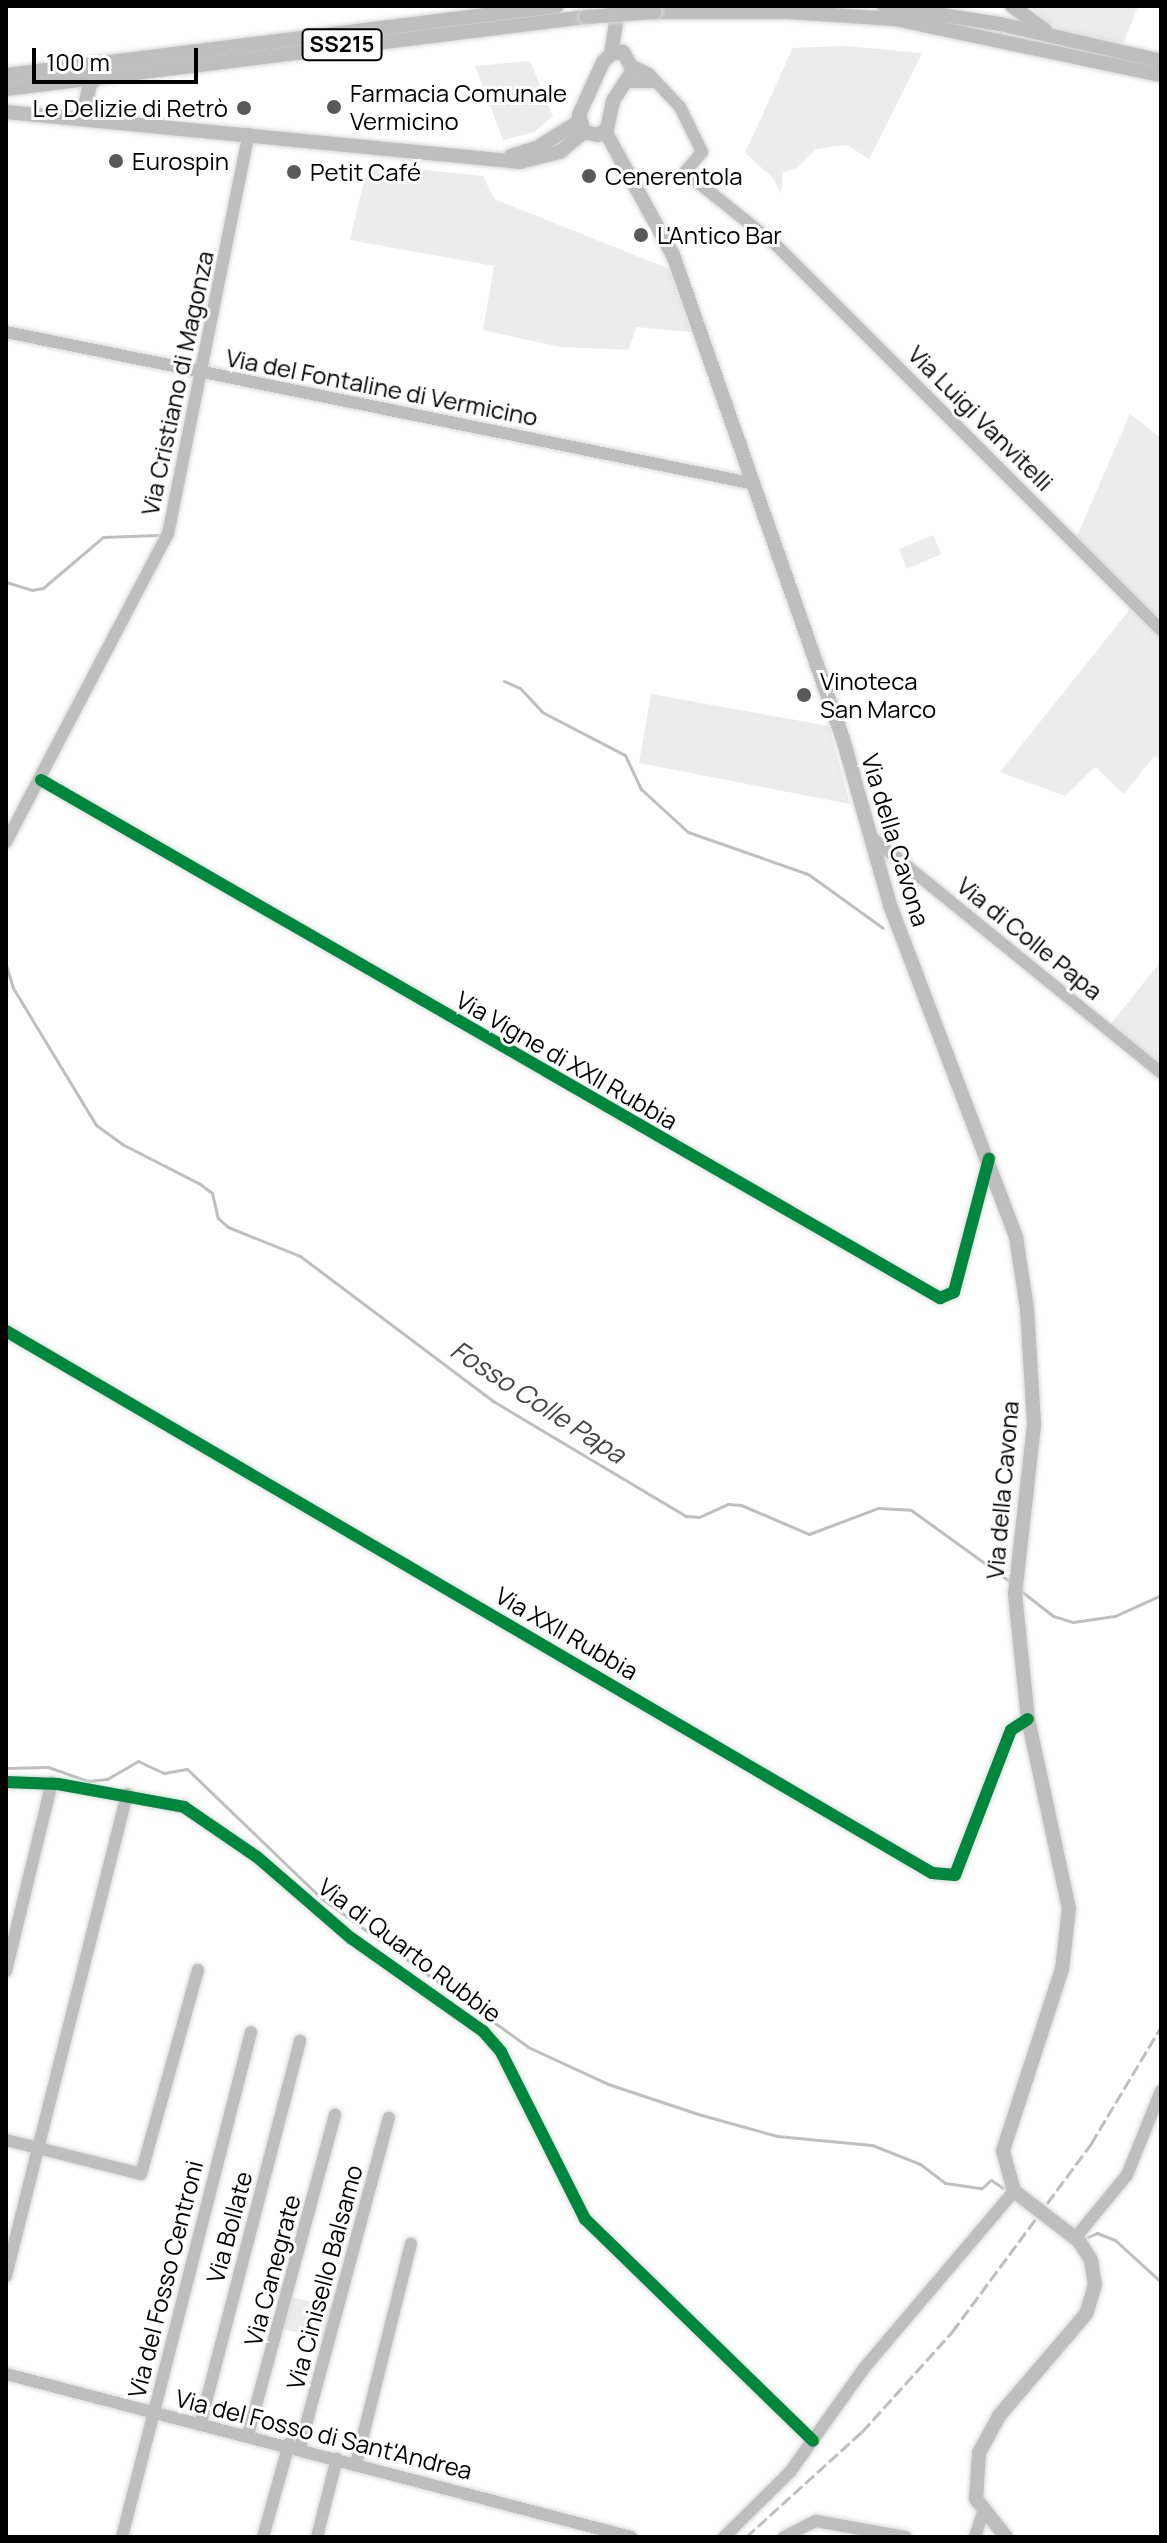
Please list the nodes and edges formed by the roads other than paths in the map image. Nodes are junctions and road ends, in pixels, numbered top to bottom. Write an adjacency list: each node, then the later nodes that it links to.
1 (557, 6): 9 (main road, SS215)
2 (884, 6): 5 (main road)
3 (983, 6): 5 (main road)
4 (1012, 6): 6 (main road)
5 (969, 19): 6 (main road)
6 (1063, 40): 7 (main road)
7 (1161, 61)
8 (633, 66): 12 (main road); 13 (street); 17 (main road)
9 (6, 75)
10 (1161, 75): 11 (main road, SS215, bridge)
11 (98, 77): 14 (main road, SS215); 16 (main road)
12 (626, 82): 13 (street); 18 (main road)
13 (655, 82): 23 (street, Via Luigi Vanvitelli)
14 (6, 89)
15 (6, 112): 16 (main road)
16 (119, 121): 19 (main road)
17 (581, 127): 18 (main road); 19 (main road)
18 (605, 131): 22 (main road, Via della Cavona)
19 (249, 134): 21 (street, Via Cristiano di Magonza)
20 (6, 332): 21 (street, Via del Fontaline di Vermicino)
21 (202, 373): 22 (street, Via del Fontaline di Vermicino); 24 (street, Via Cristiano di Magonza)
22 (750, 483): 25 (main road, Via della Cavona)
23 (1161, 630)
24 (41, 780): 26 (street, Via Cristiano di Magonza); 28 (street, Via Vigne di XXII Rubbia)
25 (871, 837): 27 (street, Via di Colle Papa); 28 (main road, Via della Cavona)
26 (6, 842)
27 (1161, 1073)
28 (989, 1159): 30 (main road, Via della Cavona)
29 (6, 1331): 30 (street, Via XXII Rubbia)
30 (1028, 1719): 43 (main road, Via della Cavona)
31 (6, 1782): 32 (street, Via di Quarto Rubbie)
32 (52, 1783): 33 (street, Via di Quarto Rubbie); 35 (street)
33 (127, 1794): 42 (street); 51 (street, Via di Quarto Rubbie)
34 (198, 1970): 42 (street)
35 (6, 1971)
36 (251, 2032): 48 (street, Via del Fosso Centroni)
37 (300, 2041): 49 (street, Via Bollate)
38 (1161, 2091): 44 (street)
39 (335, 2115): 50 (street, Via Canegrate)
40 (389, 2118): 52 (street, Via Cinisello Balsamo)
41 (6, 2140): 42 (street)
42 (40, 2149): 46 (street)
43 (1014, 2191): 44 (main road); 51 (street)
44 (1076, 2237): 55 (main road)
45 (411, 2244): 54 (street)
46 (6, 2276)
47 (6, 2374): 48 (street, Via del Fosso di Sant'Andrea)
48 (154, 2413): 49 (street, Via del Fosso di Sant'Andrea); 56 (street, Via del Fosso Centroni)
49 (200, 2425): 50 (street, Via del Fosso di Sant'Andrea)
50 (248, 2435): 52 (street, Via del Fosso di Sant'Andrea)
51 (813, 2441): 60 (street)
52 (295, 2446): 53 (street, Via del Fosso di Sant'Andrea); 57 (street, Via Cinisello Balsamo)
53 (337, 2458): 54 (street, Via del Fosso di Sant'Andrea); 58 (street)
54 (356, 2464): 59 (street, Via del Fosso di Sant'Andrea)
55 (983, 2512): 63 (street); 64 (main road)
56 (122, 2537)
57 (263, 2537)
58 (317, 2537)
59 (631, 2537)
60 (724, 2537)
61 (784, 2537): 62 (street)
62 (906, 2537)
63 (975, 2537)
64 (1006, 2537)

